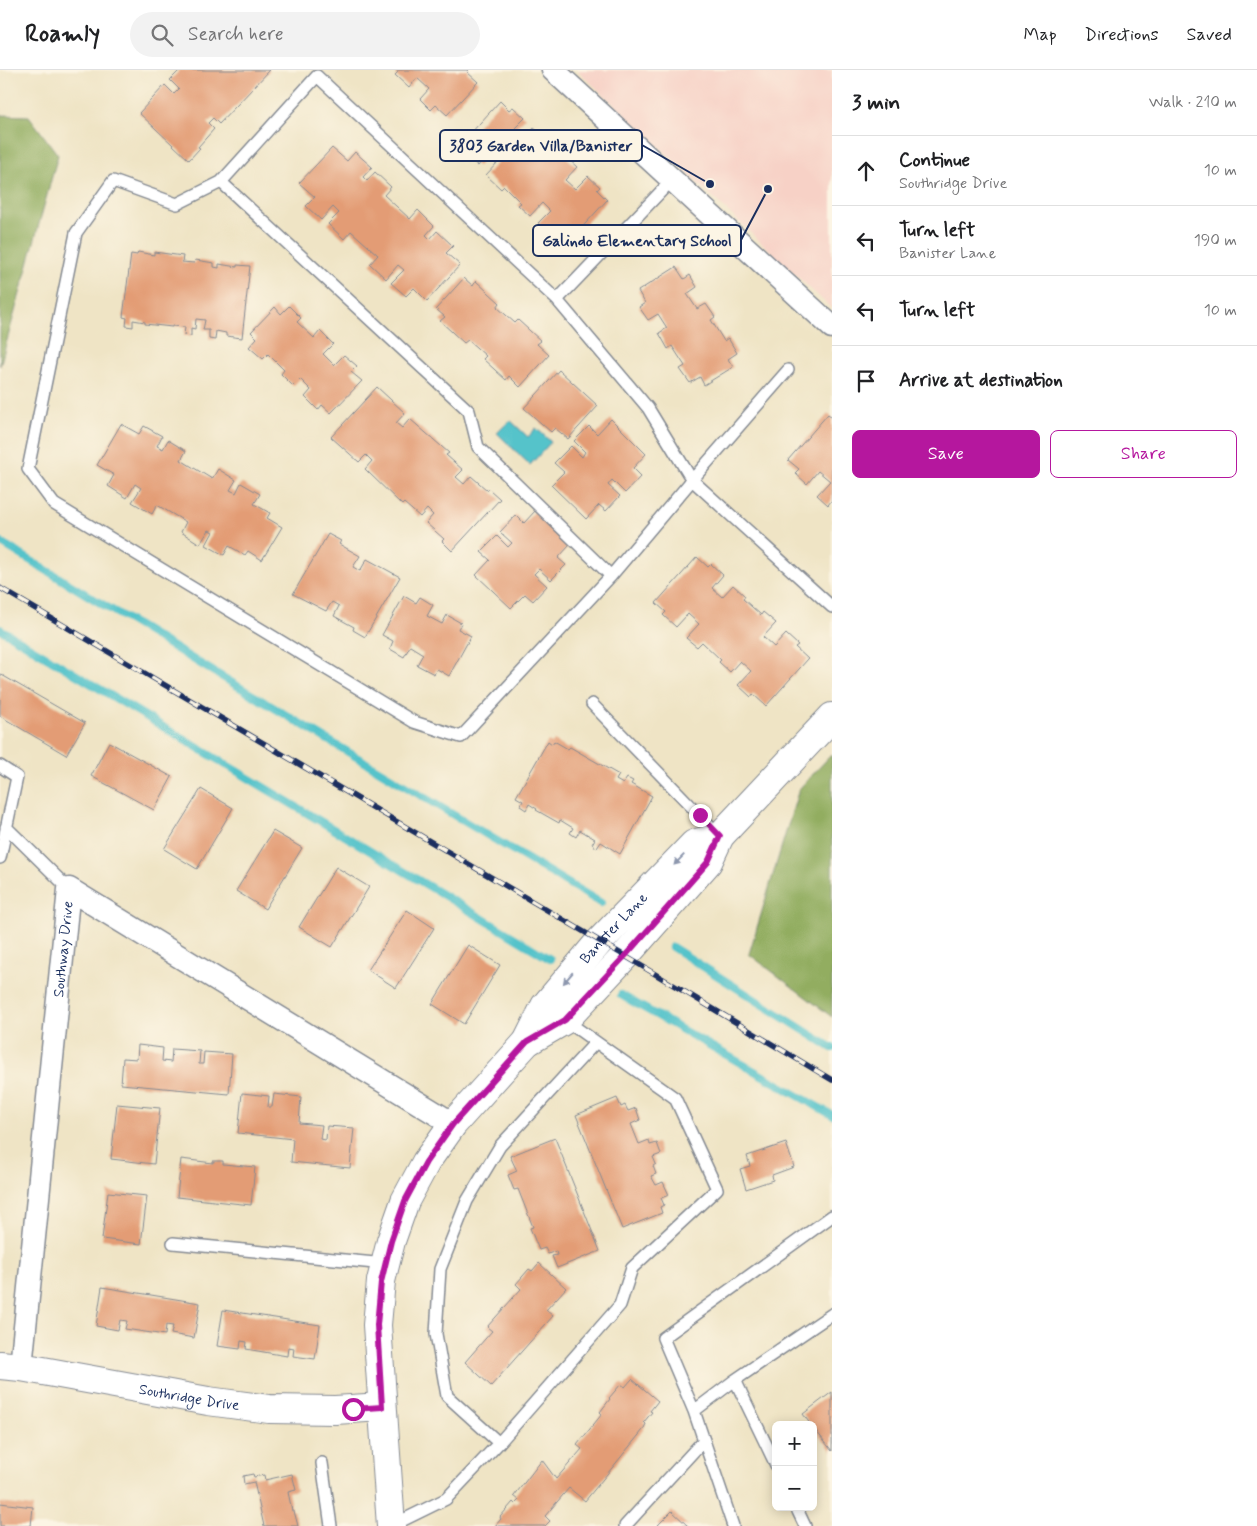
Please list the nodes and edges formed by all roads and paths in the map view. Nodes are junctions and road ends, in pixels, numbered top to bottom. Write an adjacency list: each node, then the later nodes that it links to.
1 (554, 70): 2 (street)
2 (672, 180): 4 (lane); 5 (street)
3 (221, 182): 4 (lane); 8 (lane); 8 (lane)
4 (558, 300): 7 (lane)
5 (832, 327)
6 (788, 370): 7 (lane)
7 (692, 480): 8 (lane); 9 (lane)
8 (611, 576)
9 (832, 607)
10 (592, 704): 14 (lane)
11 (832, 717): 14 (street, Banister Lane)
12 (0, 766): 13 (lane)
13 (6, 827): 15 (lane); 16 (lane)
14 (720, 836): 17 (street, Banister Lane); 18 (street, Banister Lane, one-way to 18)
15 (0, 858)
16 (70, 889): 20 (street, Southway Drive); 25 (street, Southway Drive)
17 (565, 1020): 18 (street, Banister Lane); 19 (lane)
18 (527, 1042): 20 (street, Banister Lane)
19 (596, 1042): 30 (lane); 30 (lane)
20 (453, 1124): 23 (street, Banister Lane)
21 (832, 1216): 28 (lane)
22 (173, 1242): 23 (lane)
23 (385, 1264): 27 (street, Banister Lane)
24 (832, 1314): 26 (lane)
25 (11, 1366): 27 (street, Southridge Drive)
26 (735, 1380): 28 (lane); 31 (lane)
27 (382, 1407): 35 (street, Banister Lane)
28 (694, 1410): 29 (lane)
29 (704, 1440): 36 (lane); 37 (lane)
30 (499, 1443): 35 (lane)
31 (772, 1457)
32 (322, 1463): 34 (lane)
33 (798, 1511): 38 (lane)
34 (331, 1526)
35 (391, 1526)
36 (625, 1526)
37 (733, 1526)
38 (805, 1526)

